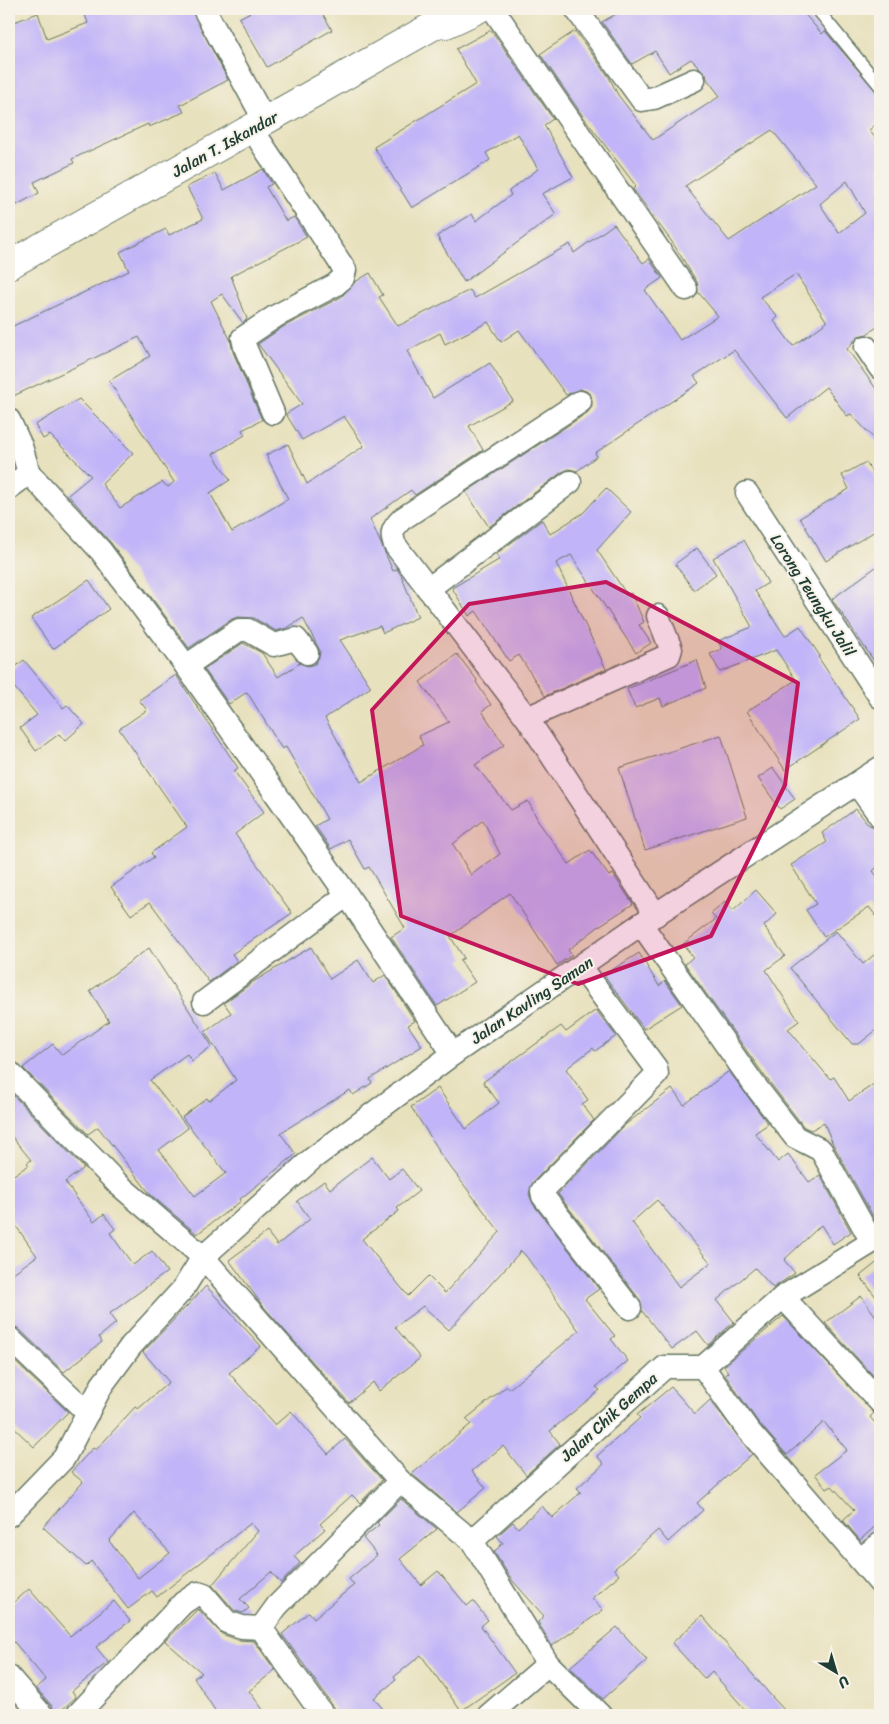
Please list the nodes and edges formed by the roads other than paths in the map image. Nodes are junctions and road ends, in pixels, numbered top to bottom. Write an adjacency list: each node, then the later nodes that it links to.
1 (204, 9): 8 (street)
2 (493, 9): 10 (street)
3 (576, 9): 6 (street)
4 (817, 9): 7 (lane)
5 (459, 13): 8 (street, Jalan T. Iskandar)
6 (694, 80)
7 (880, 86)
8 (258, 125): 9 (street, Jalan T. Iskandar); 14 (street)
9 (9, 265)
10 (686, 289)
11 (866, 347): 12 (street)
12 (880, 368)
13 (580, 402): 20 (street)
14 (273, 413)
15 (9, 420): 16 (street)
16 (29, 472): 18 (street); 23 (street)
17 (570, 482): 20 (street)
18 (9, 488)
19 (747, 493): 24 (street, Lorong Teungku Jalil)
20 (428, 588): 25 (street)
21 (658, 616): 25 (street)
22 (307, 653): 23 (street)
23 (186, 666): 29 (street)
24 (880, 698)
25 (527, 718): 30 (street)
26 (880, 768): 27 (street, Jalan Kavling Saman)
27 (857, 784): 28 (street); 30 (street, Jalan Kavling Saman)
28 (880, 816)
29 (347, 895): 32 (street); 33 (street)
30 (649, 920): 31 (street, Jalan Kavling Saman); 35 (street)
31 (581, 967): 33 (street, Jalan Kavling Saman); 38 (street)
32 (204, 1002)
33 (453, 1054): 36 (street, Jalan Kavling Saman)
34 (9, 1072): 36 (street)
35 (876, 1240): 37 (street)
36 (203, 1257): 42 (street, Jalan Kavling Saman); 43 (street)
37 (783, 1297): 40 (street); 41 (street)
38 (630, 1308)
39 (9, 1338): 42 (street)
40 (703, 1367): 45 (street, Jalan Chik Gempa); 47 (street)
41 (880, 1402)
42 (88, 1413): 44 (street, Jalan Kavling Saman)
43 (400, 1481): 45 (street); 49 (street)
44 (9, 1515)
45 (472, 1541): 50 (street)
46 (880, 1544): 47 (street)
47 (860, 1559): 48 (street)
48 (880, 1583)
49 (261, 1628): 54 (street); 55 (street)
50 (548, 1664): 56 (street); 57 (street)
51 (9, 1677): 52 (street)
52 (16, 1700): 53 (street)
53 (42, 1715)
54 (77, 1715)
55 (323, 1715)
56 (489, 1715)
57 (600, 1715)

